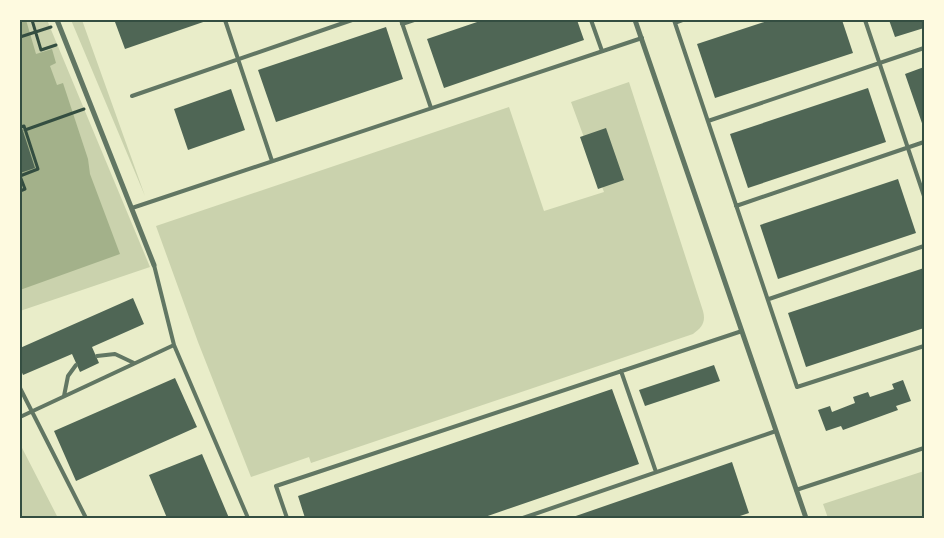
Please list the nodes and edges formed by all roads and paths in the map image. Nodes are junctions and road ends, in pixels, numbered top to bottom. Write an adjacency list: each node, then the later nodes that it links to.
1 (32, 20): 15 (path)
2 (57, 20): 15 (street)
3 (225, 20): 18 (lane)
4 (352, 20): 18 (lane)
5 (414, 20): 11 (lane)
6 (591, 20): 17 (lane)
7 (635, 20): 14 (street)
8 (683, 20): 10 (lane)
9 (865, 20): 19 (lane)
10 (675, 21): 23 (lane)
11 (402, 22): 21 (lane)
12 (39, 31): 13 (path)
13 (20, 38)
14 (642, 38): 17 (lane); 37 (street)
15 (66, 41): 33 (street)
16 (924, 48): 19 (lane)
17 (602, 52): 21 (lane)
18 (238, 59): 20 (lane); 28 (lane)
19 (879, 63): 23 (lane); 27 (lane)
20 (132, 96)
21 (431, 108): 28 (lane)
22 (78, 111): 25 (path)
23 (708, 121): 32 (lane)
24 (20, 127): 25 (path)
25 (25, 130): 29 (path)
26 (924, 142): 27 (lane)
27 (908, 148): 31 (lane); 32 (lane)
28 (272, 161): 33 (lane)
29 (20, 176): 30 (path)
30 (20, 191)
31 (924, 196)
32 (736, 206): 36 (lane)
33 (132, 208): 35 (street)
34 (924, 246): 36 (lane)
35 (154, 265): 38 (lane)
36 (769, 299): 39 (lane)
37 (742, 331): 43 (lane); 48 (street)
38 (174, 345): 41 (lane); 53 (lane)
39 (924, 346)
40 (96, 356): 41 (lane)
41 (135, 363): 45 (lane)
42 (76, 365): 45 (lane)
43 (621, 371): 50 (lane); 54 (lane)
44 (20, 388): 46 (lane)
45 (64, 396): 46 (lane)
46 (32, 411): 47 (lane); 52 (lane)
47 (20, 417)
48 (776, 431): 50 (lane); 51 (street)
49 (924, 448): 51 (lane)
50 (656, 472): 55 (lane)
51 (796, 490): 56 (street)
52 (86, 518)
53 (248, 518)
54 (287, 518)
55 (523, 518)
56 (806, 518)

